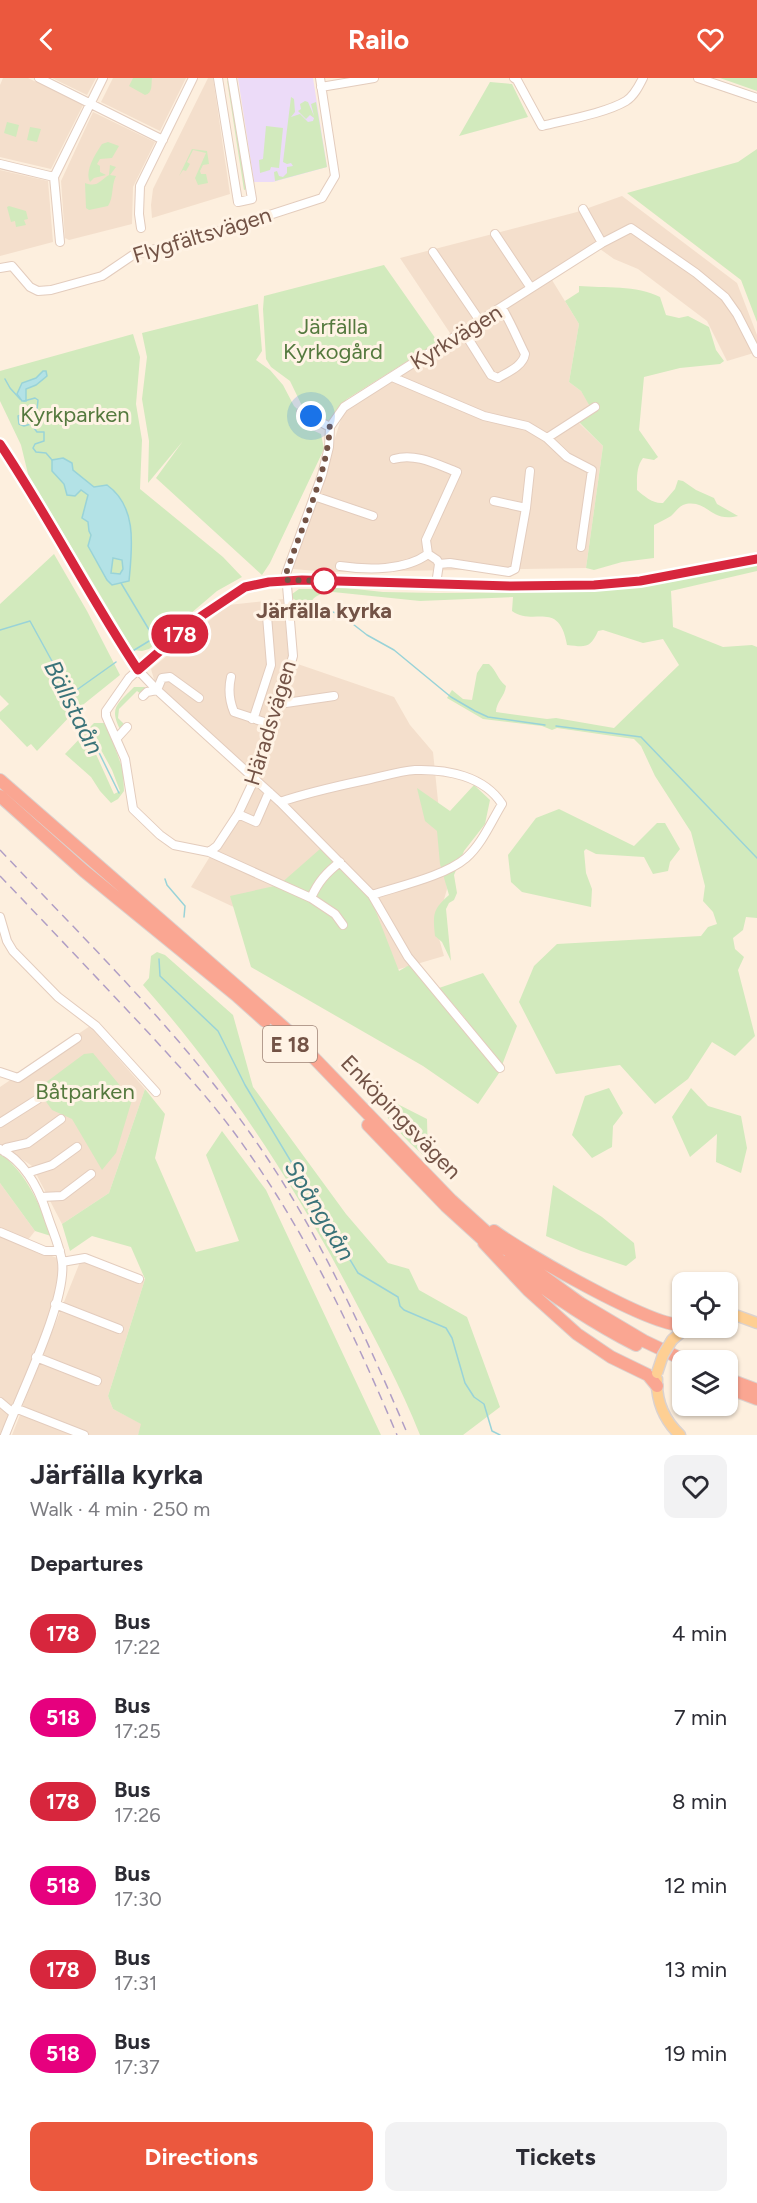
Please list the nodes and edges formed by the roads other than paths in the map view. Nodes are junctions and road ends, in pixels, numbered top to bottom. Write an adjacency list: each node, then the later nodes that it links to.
1 (39, 78): 13 (street)
2 (103, 78): 13 (street)
3 (194, 78): 14 (street)
4 (218, 78): 5 (street, Flygfältsvägen)
5 (232, 78)
6 (320, 78): 11 (street)
7 (374, 78): 11 (street)
8 (514, 78): 9 (street)
9 (644, 78)
10 (698, 78): 12 (street)
11 (321, 87): 23 (street, Flygfältsvägen)
12 (757, 98)
13 (90, 104): 14 (street); 16 (street)
14 (163, 140): 18 (street)
15 (0, 164): 16 (street)
16 (54, 177): 20 (street)
17 (583, 209): 21 (street)
18 (141, 228)
19 (495, 234): 24 (street)
20 (60, 242)
21 (602, 243): 24 (street, Kyrkvägen); 28 (street, Kyrkvägen)
22 (433, 252): 26 (street)
23 (0, 268)
24 (531, 288): 25 (street, Kyrkvägen)
25 (502, 308): 26 (street, Kyrkvägen); 27 (street)
26 (480, 321): 27 (street, Kyrkvägen)
27 (464, 332): 29 (street, Kyrkvägen)
28 (757, 353)
29 (392, 377): 32 (street, Kyrkvägen); 33 (street)
30 (594, 407): 33 (street)
31 (301, 412): 32 (street)
32 (330, 427): 37 (street)
33 (547, 438): 41 (street)
34 (0, 444): 49 (street)
35 (394, 459): 42 (street)
36 (530, 471): 39 (street)
37 (314, 496): 40 (street); 46 (street)
38 (494, 501): 39 (street)
39 (526, 508): 44 (street)
40 (373, 516)
41 (581, 547)
42 (428, 554): 44 (street); 45 (street)
43 (757, 559): 47 (street)
44 (439, 564): 47 (street)
45 (340, 566)
46 (286, 580): 47 (street); 49 (street); 55 (street, Häradsvägen)
47 (436, 584)
48 (267, 616): 56 (street)
49 (138, 670): 51 (street); 59 (street)
50 (231, 677): 56 (street)
51 (157, 690): 52 (street); 54 (street); 61 (street)
52 (143, 696)
53 (334, 696): 55 (street)
54 (199, 698)
55 (279, 704): 57 (street, Häradsvägen)
56 (252, 719): 57 (street)
57 (273, 725): 61 (street, Häradsvägen)
58 (127, 727): 59 (street)
59 (117, 738): 66 (street)
60 (0, 780): 84 (highway, Enköpingsvägen / E 18)
61 (254, 780): 62 (street); 65 (street, Häradsvägen)
62 (269, 792): 64 (street); 65 (street)
63 (0, 796): 85 (highway, Enköpingsvägen / E 18)
64 (280, 802): 67 (street); 68 (street)
65 (238, 814): 66 (street, Häradsvägen)
66 (209, 852): 69 (street)
67 (340, 862): 68 (street); 69 (street)
68 (372, 895): 73 (street)
69 (311, 898): 71 (street)
70 (0, 916): 75 (street)
71 (343, 925)
72 (77, 1038): 74 (street)
73 (500, 1068)
74 (0, 1072)
75 (156, 1092)
76 (38, 1099): 78 (street)
77 (61, 1119): 80 (street)
78 (0, 1123)
79 (77, 1147): 81 (street)
80 (2, 1150): 81 (street)
81 (27, 1173): 83 (street)
82 (92, 1174): 83 (street)
83 (41, 1197): 87 (street)
84 (451, 1200): 93 (highway); 96 (highway, Enköpingsvägen / E 18)
85 (472, 1231): 98 (highway, Enköpingsvägen / E 18); 101 (highway)
86 (0, 1232): 87 (street)
87 (60, 1251): 88 (street)
88 (62, 1262): 89 (street); 90 (street)
89 (139, 1279)
90 (55, 1304): 94 (street); 97 (street)
91 (738, 1316): 92 (main road)
92 (757, 1323)
93 (672, 1324)
94 (119, 1329)
95 (674, 1338): 101 (main road, bridge)
96 (672, 1354)
97 (36, 1357): 99 (street); 106 (street)
98 (672, 1364)
99 (97, 1381)
100 (738, 1383): 102 (highway)
101 (657, 1386): 109 (main road)
102 (757, 1390)
103 (738, 1392): 104 (highway)
104 (757, 1399)
105 (0, 1402): 106 (street)
106 (14, 1410): 107 (street); 108 (street)
107 (5, 1435)
108 (84, 1435)
109 (680, 1435)

